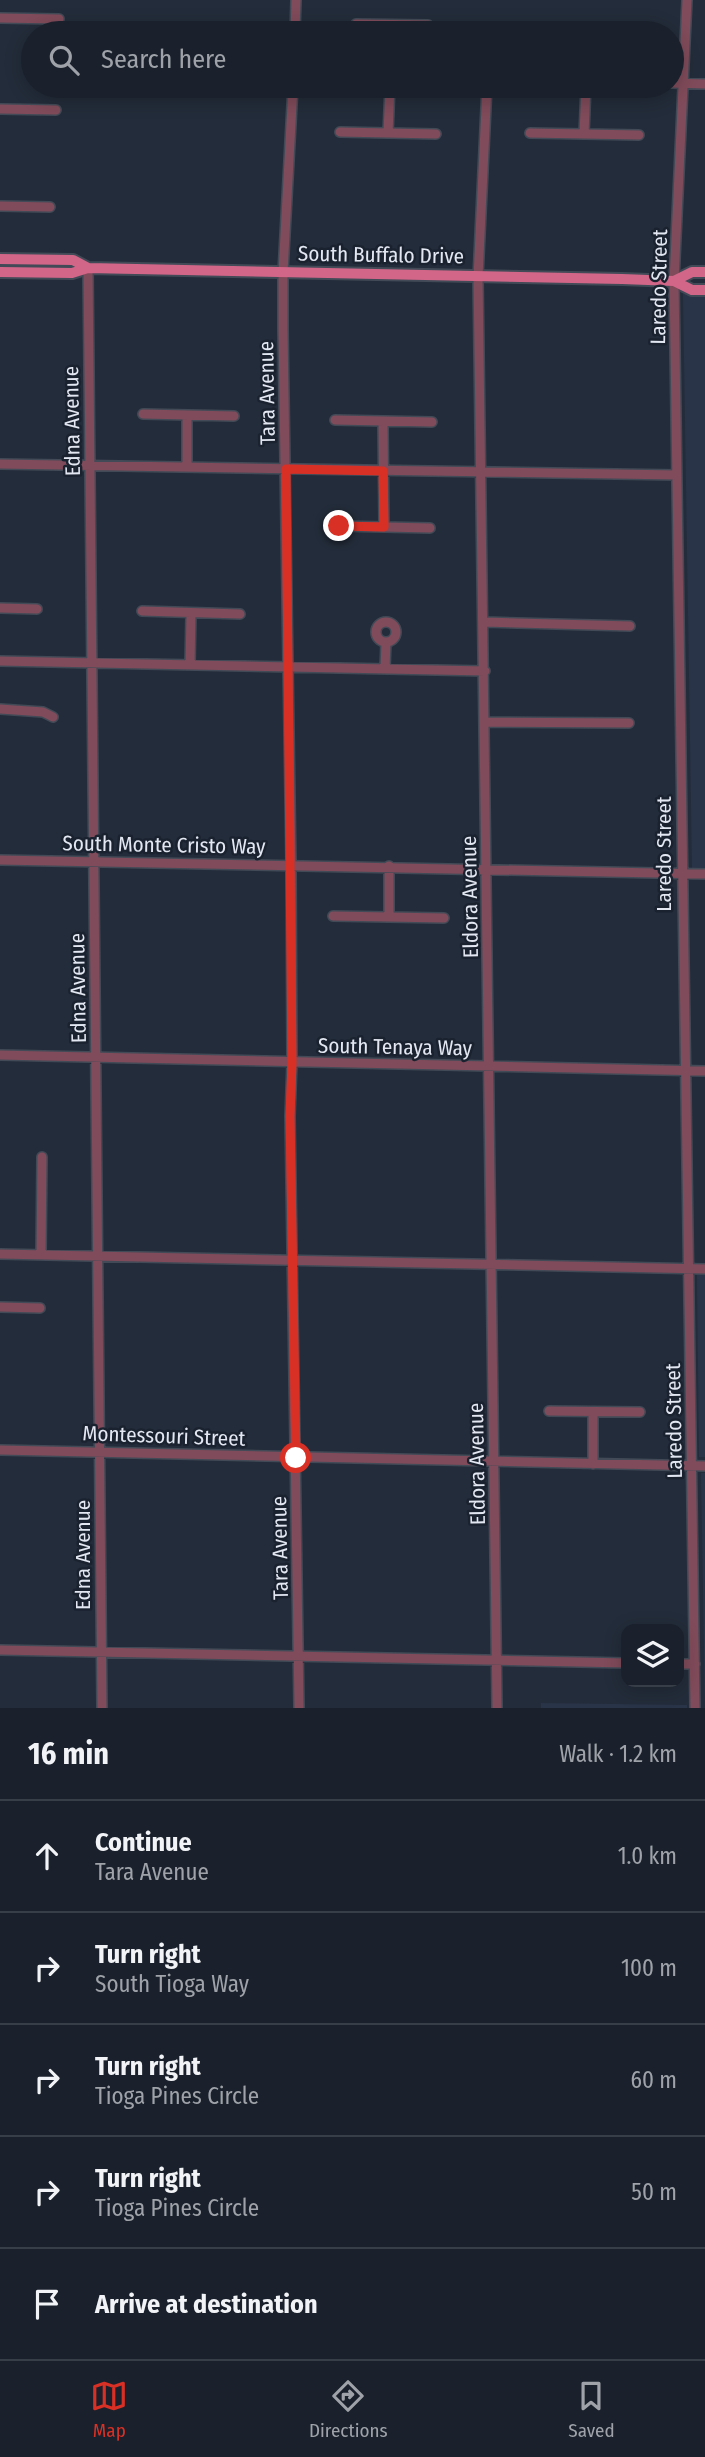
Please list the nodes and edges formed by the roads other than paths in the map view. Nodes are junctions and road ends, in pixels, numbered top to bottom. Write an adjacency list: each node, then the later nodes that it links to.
1 (296, 0): 5 (street)
2 (687, 0): 6 (street, Laredo Street)
3 (0, 18): 4 (street)
4 (59, 19)
5 (295, 21)
6 (684, 83): 7 (street)
7 (705, 84)
8 (292, 98): 26 (street, Tara Avenue)
9 (389, 98): 17 (street)
10 (486, 98): 28 (street, Eldora Avenue)
11 (586, 98): 19 (street)
12 (683, 98): 29 (street, Laredo Street)
13 (0, 109): 14 (street)
14 (56, 110)
15 (340, 132): 17 (street)
16 (530, 132): 19 (street)
17 (388, 133): 18 (street)
18 (436, 134)
19 (584, 134): 20 (street)
20 (639, 135)
21 (0, 205): 22 (street)
22 (50, 206)
23 (0, 260): 24 (main road, South Buffalo Drive)
24 (88, 268): 25 (main road, South Buffalo Drive); 26 (main road, South Buffalo Drive); 38 (street, Edna Avenue)
25 (0, 272)
26 (283, 272): 28 (main road, South Buffalo Drive); 40 (street, Tara Avenue)
27 (705, 272): 29 (main road, South Buffalo Drive)
28 (478, 277): 29 (main road, South Buffalo Drive); 42 (street, Eldora Avenue)
29 (674, 281): 30 (main road, South Buffalo Drive); 43 (street, Laredo Street)
30 (705, 290)
31 (143, 414): 32 (street)
32 (187, 415): 33 (street); 39 (street)
33 (234, 416)
34 (335, 420): 35 (street)
35 (383, 421): 36 (street); 41 (street)
36 (432, 422)
37 (0, 464): 38 (street)
38 (90, 464): 39 (street); 56 (street, Edna Avenue)
39 (187, 467): 40 (street)
40 (286, 469): 41 (street); 58 (street, Tara Avenue)
41 (383, 471): 42 (street); 45 (street)
42 (482, 474): 43 (street); 52 (street, Eldora Avenue)
43 (677, 475): 70 (street, Laredo Street)
44 (339, 526): 45 (street)
45 (384, 527): 46 (street)
46 (430, 528)
47 (0, 608): 48 (street)
48 (37, 609)
49 (142, 611): 50 (street)
50 (191, 612): 51 (street); 57 (street)
51 (240, 614)
52 (485, 622): 53 (street); 60 (street, Eldora Avenue)
53 (630, 626)
54 (386, 642): 59 (street)
55 (0, 661): 56 (street)
56 (91, 663): 57 (street); 66 (street, Edna Avenue)
57 (190, 665): 58 (street)
58 (288, 667): 59 (street); 67 (street, Tara Avenue)
59 (384, 668): 60 (street)
60 (485, 671): 63 (street, Eldora Avenue)
61 (0, 709): 62 (street)
62 (53, 717)
63 (486, 722): 64 (street); 69 (street, Eldora Avenue)
64 (629, 723)
65 (0, 860): 66 (street, South Monte Cristo Way)
66 (93, 861): 67 (street, South Monte Cristo Way); 76 (street, Edna Avenue)
67 (290, 865): 68 (street, South Monte Cristo Way); 77 (street, Tara Avenue)
68 (390, 866): 69 (street, South Monte Cristo Way); 73 (street)
69 (487, 869): 70 (street, South Monte Cristo Way); 78 (street, Eldora Avenue)
70 (683, 873): 71 (street, South Monte Cristo Way); 79 (street, Laredo Street)
71 (705, 874)
72 (334, 916): 73 (street)
73 (389, 917): 74 (street)
74 (443, 918)
75 (0, 1055): 76 (street, South Tenaya Way)
76 (96, 1059): 77 (street, South Tenaya Way); 84 (street, Edna Avenue)
77 (292, 1063): 78 (street, South Tenaya Way); 85 (street, Tara Avenue)
78 (489, 1067): 79 (street, South Tenaya Way); 86 (street, Eldora Avenue)
79 (685, 1071): 80 (street, South Tenaya Way); 87 (street, Laredo Street)
80 (705, 1071)
81 (41, 1157): 83 (street)
82 (0, 1254): 83 (street)
83 (41, 1255): 84 (street)
84 (97, 1256): 85 (street); 95 (street, Edna Avenue)
85 (294, 1260): 86 (street); 96 (street, Tara Avenue)
86 (491, 1264): 87 (street); 97 (street, Eldora Avenue)
87 (688, 1269): 88 (street); 99 (street, Laredo Street)
88 (705, 1269)
89 (0, 1307): 90 (street)
90 (40, 1308)
91 (549, 1411): 92 (street)
92 (593, 1412): 93 (street); 98 (street)
93 (640, 1412)
94 (0, 1450): 95 (street, Montessouri Street)
95 (100, 1452): 96 (street, Montessouri Street); 102 (street, Edna Avenue)
96 (296, 1458): 97 (street, Montessouri Street); 103 (street, Tara Avenue)
97 (494, 1462): 98 (street, Montessouri Street); 104 (street, Eldora Avenue)
98 (593, 1464): 99 (street, Montessouri Street)
99 (692, 1466): 100 (street, Montessouri Street); 107 (street, Laredo Street)
100 (705, 1466)
101 (0, 1650): 102 (street)
102 (101, 1652): 103 (street); 108 (street, Edna Avenue)
103 (299, 1656): 104 (street); 109 (street, Tara Avenue)
104 (497, 1660): 105 (street); 110 (street, Eldora Avenue)
105 (621, 1663)
106 (684, 1664): 107 (street)
107 (695, 1664): 111 (street, Laredo Street)
108 (102, 1708)
109 (299, 1708)
110 (497, 1708)
111 (695, 1708)

